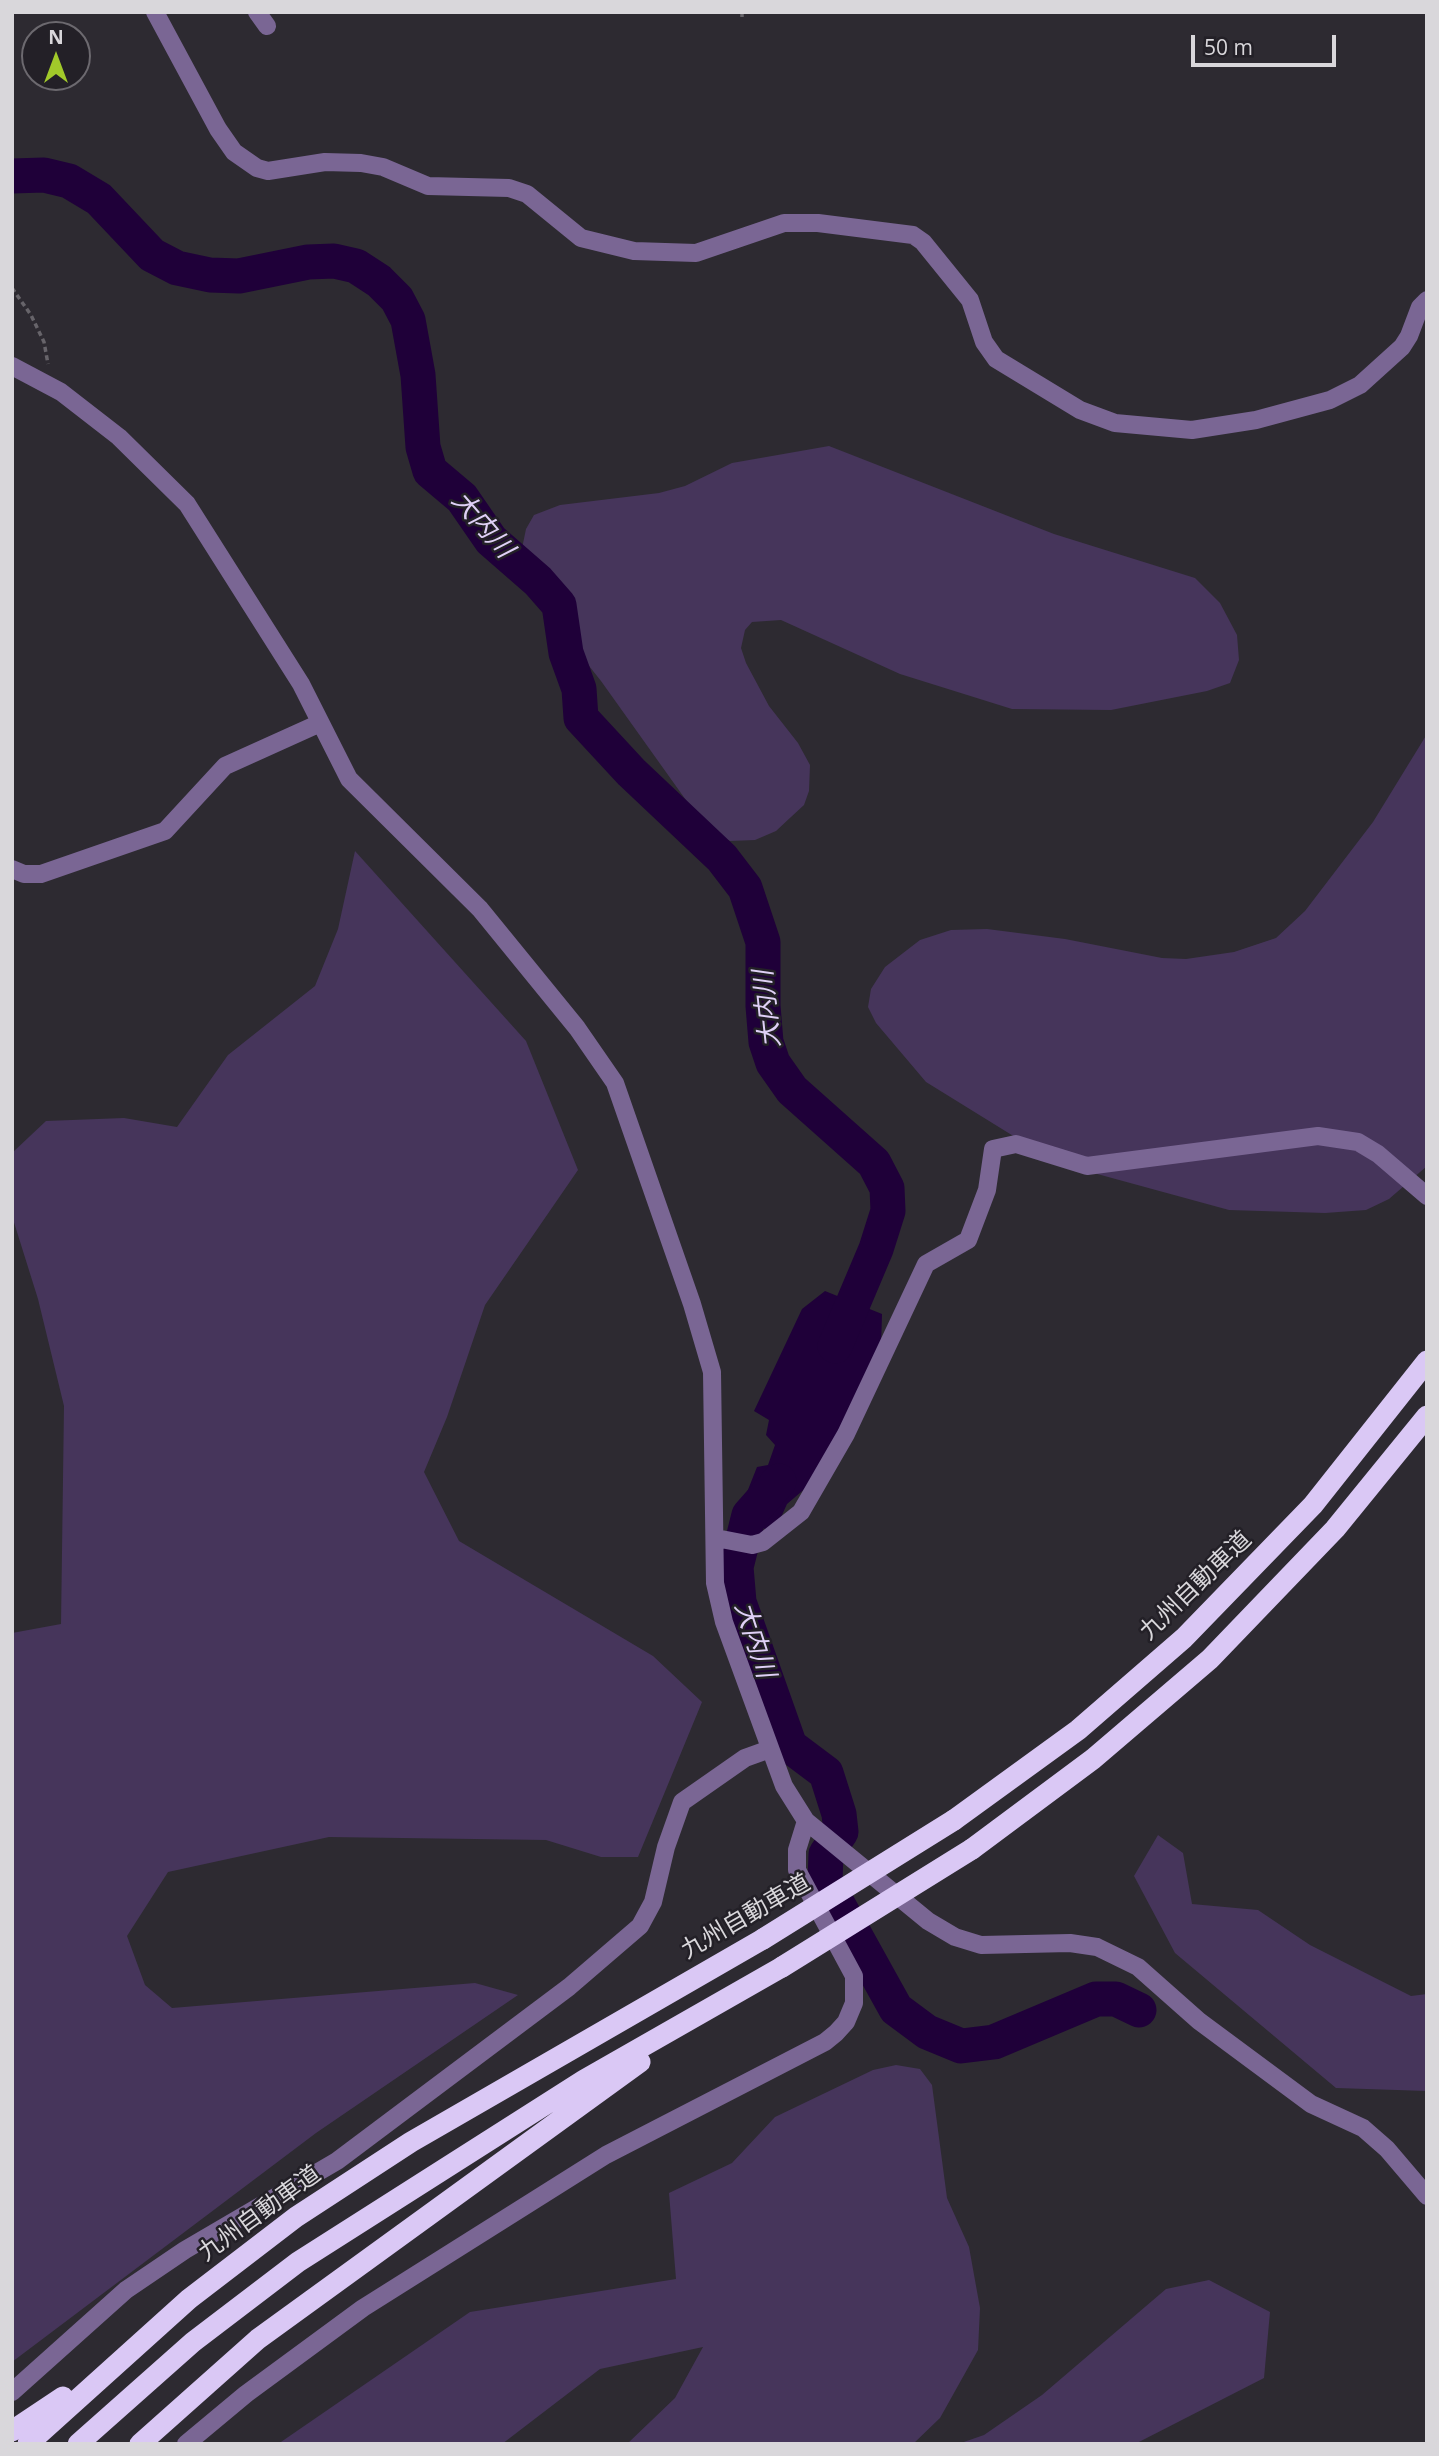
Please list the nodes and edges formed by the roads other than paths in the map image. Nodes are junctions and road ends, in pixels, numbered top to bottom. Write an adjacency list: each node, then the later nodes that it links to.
1 (155, 12): 2 (street)
2 (1427, 300)
3 (12, 366): 4 (street)
4 (318, 724): 5 (street); 9 (street)
5 (12, 869)
6 (1427, 1196): 9 (street)
7 (1427, 1361): 14 (highway, 九州自動車道, bridge)
8 (1427, 1416): 12 (highway, bridge)
9 (716, 1538): 10 (street)
10 (770, 1749): 11 (street); 15 (street)
11 (806, 1821): 13 (street); 20 (street)
12 (742, 1991): 18 (highway); 19 (highway)
13 (1427, 2196)
14 (110, 2368): 16 (highway); 17 (highway, 九州自動車道)
15 (12, 2392)
16 (12, 2431)
17 (28, 2444)
18 (78, 2444)
19 (140, 2444)
20 (186, 2444)

